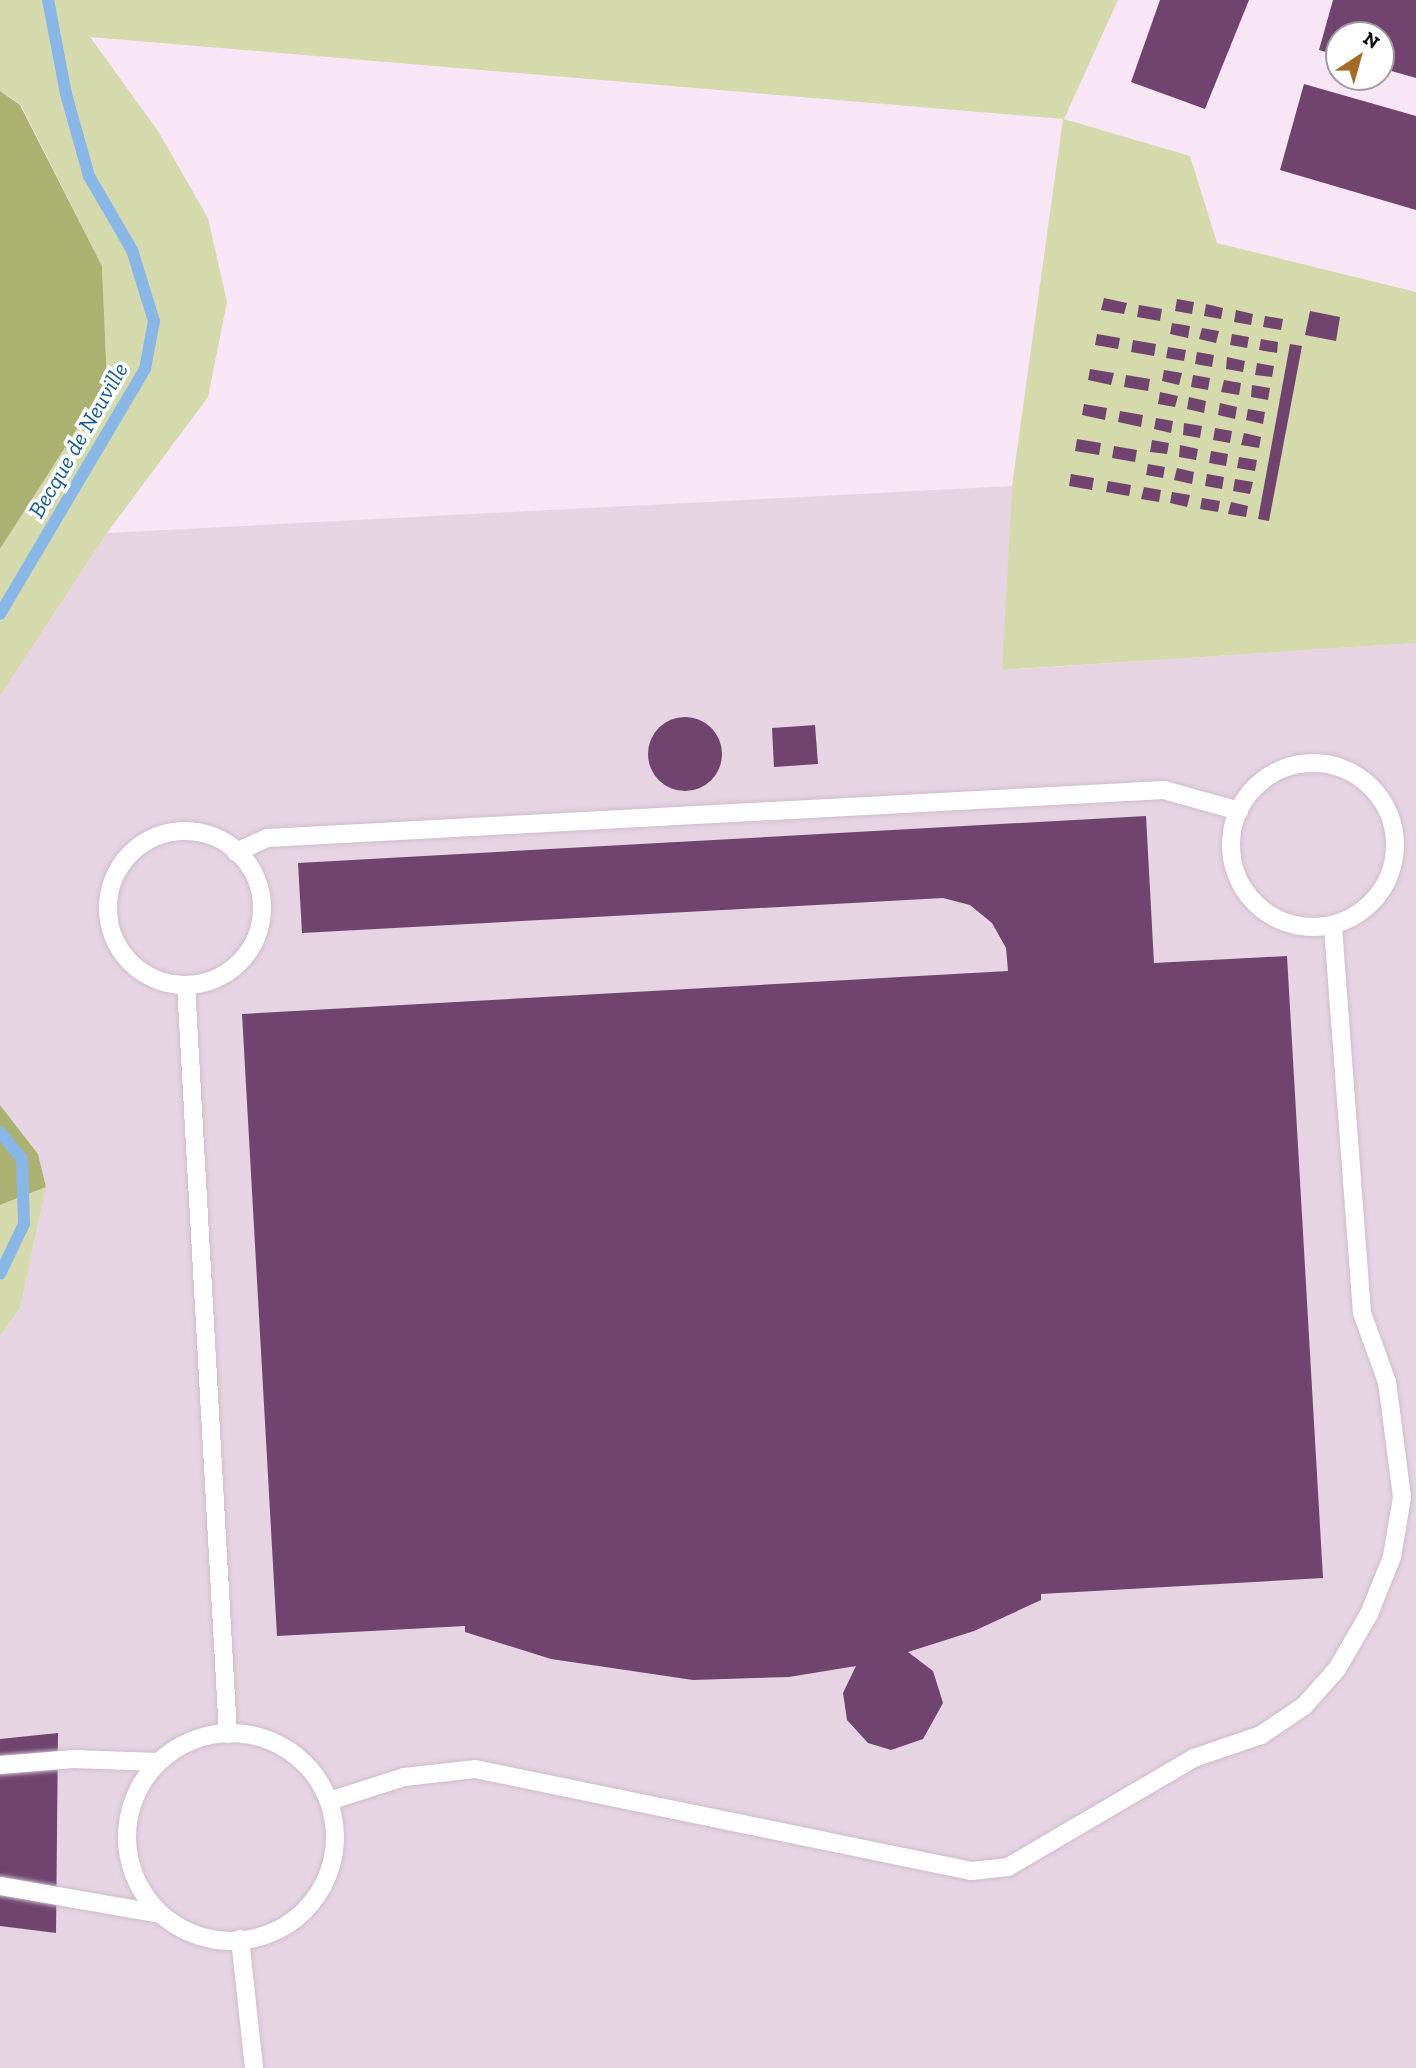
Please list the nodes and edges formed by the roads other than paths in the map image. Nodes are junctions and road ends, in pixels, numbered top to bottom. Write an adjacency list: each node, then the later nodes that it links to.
1 (1239, 811): 2 (lane); 3 (lane); 3 (lane)
2 (236, 852): 4 (lane); 4 (lane)
3 (1333, 925): 8 (lane)
4 (186, 985): 5 (lane)
5 (228, 1734): 6 (lane); 8 (lane)
6 (158, 1762): 7 (lane); 10 (lane)
7 (0, 1765)
8 (329, 1801): 11 (lane)
9 (0, 1886): 10 (lane)
10 (160, 1914): 11 (lane)
11 (240, 1939): 12 (lane)
12 (254, 2068)

